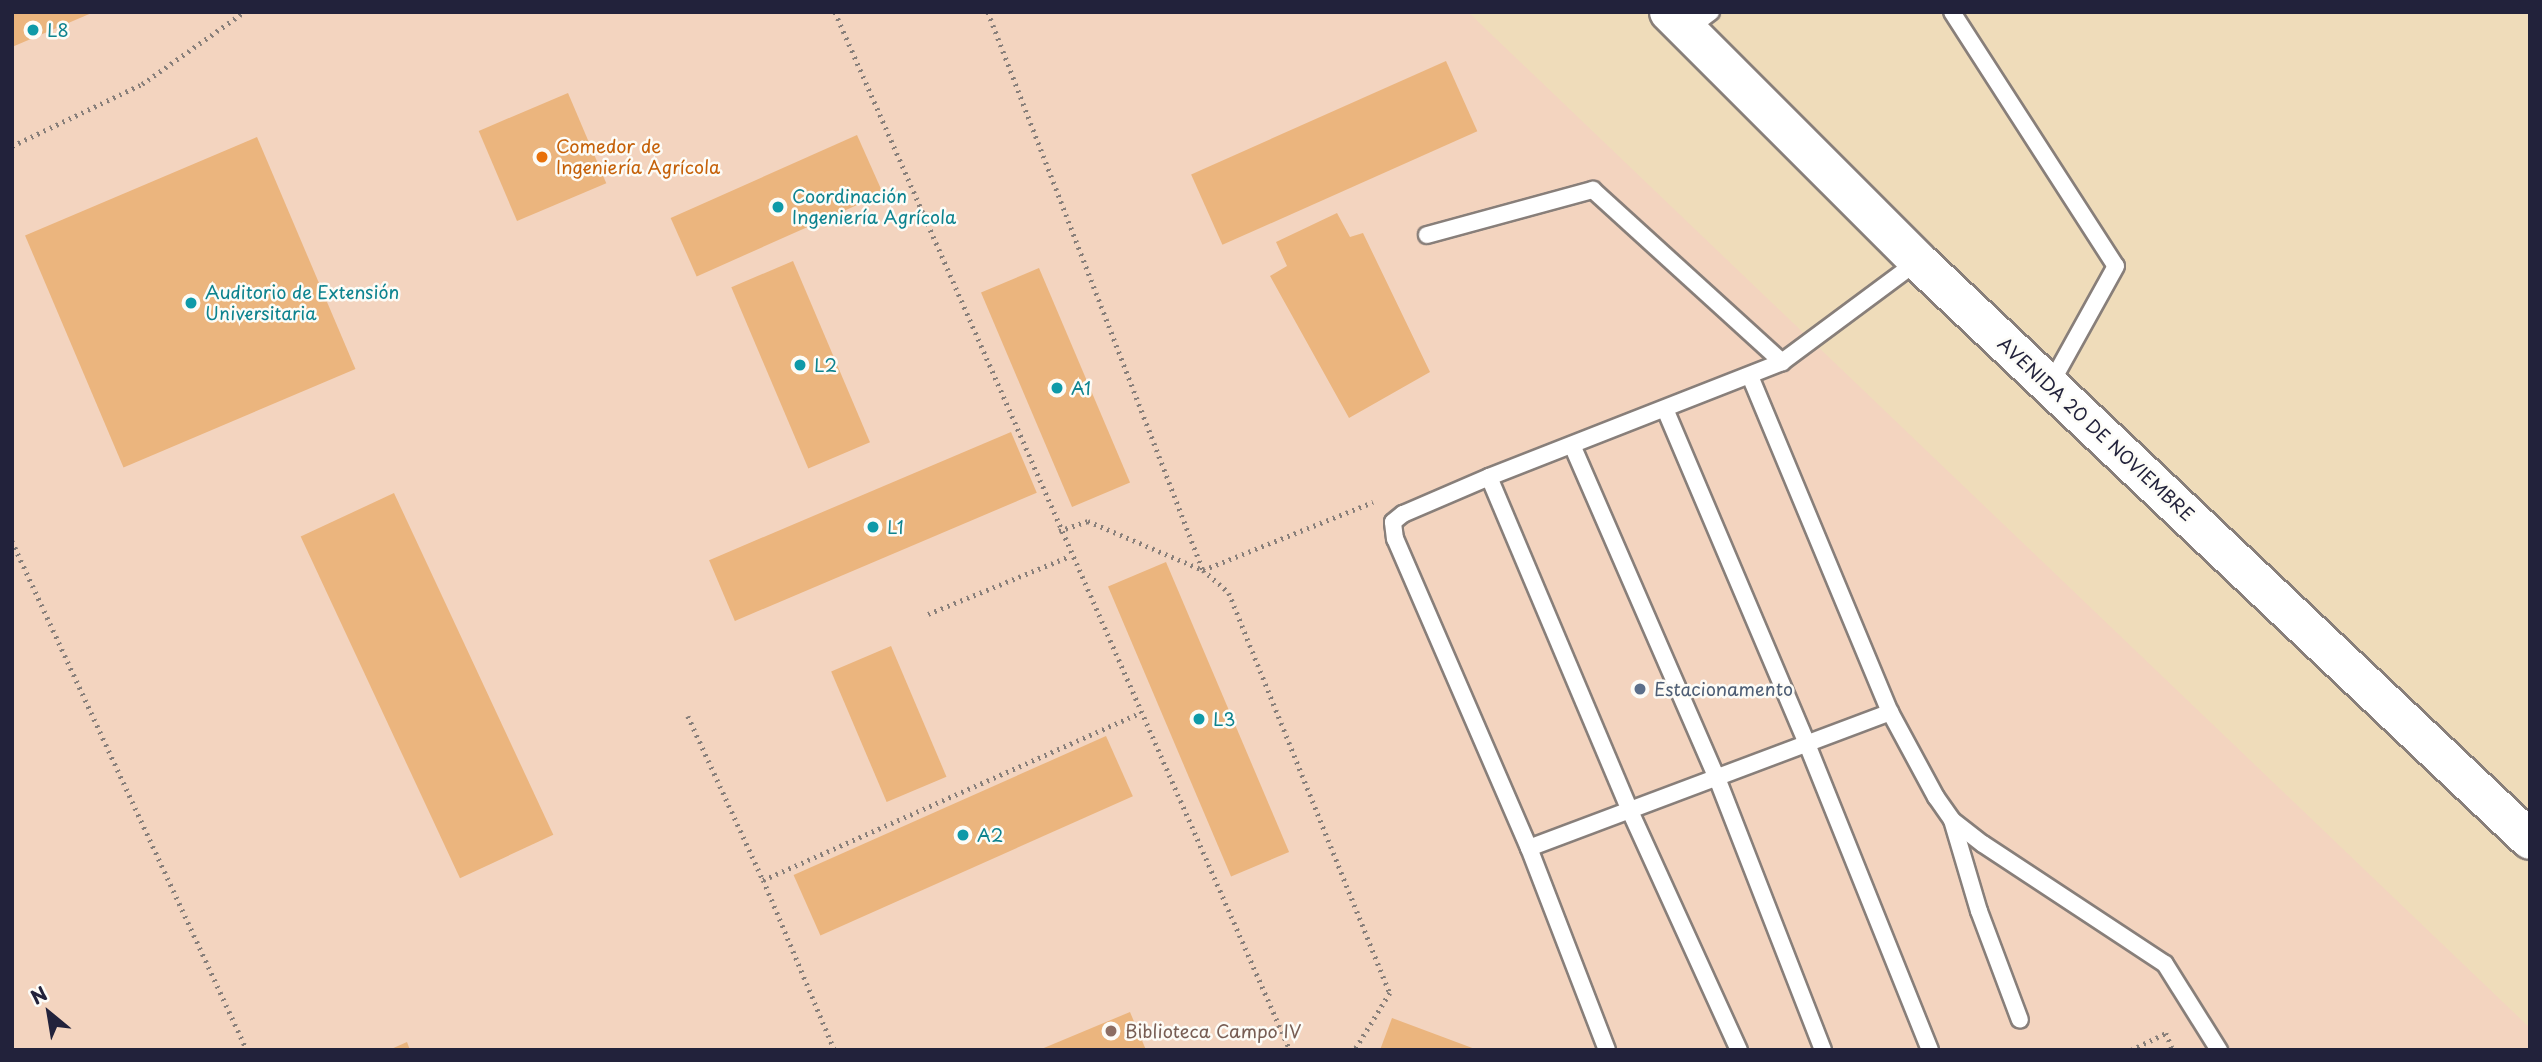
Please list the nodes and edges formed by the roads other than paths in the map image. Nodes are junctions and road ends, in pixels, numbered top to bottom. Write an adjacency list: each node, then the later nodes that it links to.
1 (1952, 12): 7 (lane)
2 (1689, 18): 4 (main road, AVENIDA 20 DE NOVIEMBRE)
3 (1427, 235): 5 (lane)
4 (1918, 261): 5 (lane); 7 (main road, AVENIDA 20 DE NOVIEMBRE)
5 (1783, 362): 6 (lane)
6 (1750, 376): 8 (lane); 11 (lane)
7 (2049, 386): 16 (main road, AVENIDA 20 DE NOVIEMBRE)
8 (1665, 409): 9 (lane); 12 (lane)
9 (1572, 445): 10 (lane); 13 (lane)
10 (1489, 477): 14 (lane); 17 (lane)
11 (1890, 712): 12 (lane); 15 (lane)
12 (1807, 744): 13 (lane); 22 (lane)
13 (1717, 778): 14 (lane); 21 (lane)
14 (1630, 811): 17 (lane); 20 (lane)
15 (1952, 820): 18 (lane); 23 (lane)
16 (2530, 840)
17 (1529, 848): 19 (lane)
18 (2020, 1020)
19 (1607, 1050)
20 (1739, 1050)
21 (1823, 1050)
22 (1930, 1050)
23 (2219, 1050)

